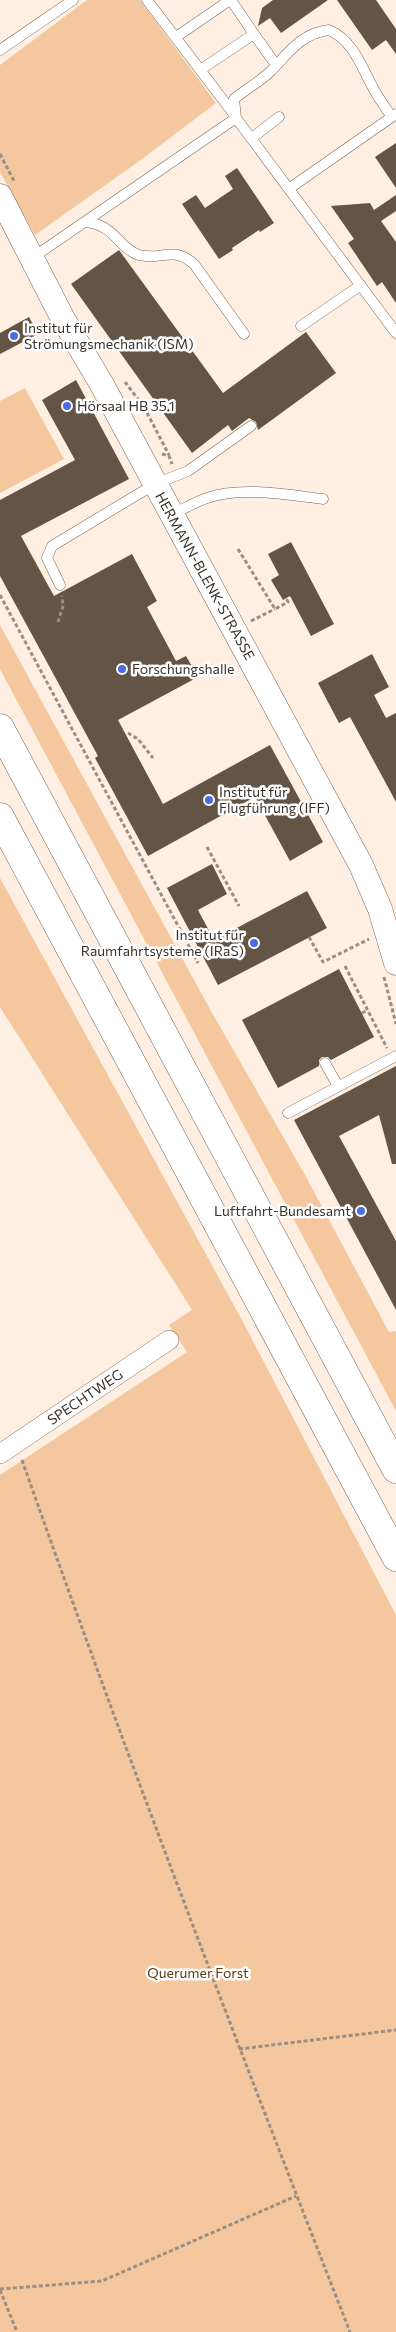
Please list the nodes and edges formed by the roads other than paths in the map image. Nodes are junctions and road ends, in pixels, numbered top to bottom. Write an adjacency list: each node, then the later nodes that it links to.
1 (73, 0): 6 (lane)
2 (230, 0): 4 (lane); 5 (lane)
3 (151, 1): 5 (lane)
4 (254, 34): 7 (lane); 8 (lane)
5 (176, 37): 8 (lane)
6 (0, 50)
7 (276, 65): 9 (lane); 11 (lane)
8 (200, 70): 11 (lane)
9 (394, 116): 13 (lane)
10 (279, 117): 12 (lane)
11 (236, 118): 12 (lane); 15 (lane)
12 (252, 138): 13 (lane)
13 (290, 188): 17 (lane)
14 (0, 196): 16 (street, HERMANN-BLENK-STRASSE)
15 (87, 222): 16 (lane); 20 (lane)
16 (32, 258): 22 (street, HERMANN-BLENK-STRASSE)
17 (361, 285): 18 (lane); 19 (lane)
18 (301, 326)
19 (396, 332)
20 (244, 334)
21 (251, 426): 22 (lane)
22 (155, 484): 24 (street, HERMANN-BLENK-STRASSE); 25 (lane)
23 (323, 499): 24 (lane)
24 (172, 514): 28 (street, HERMANN-BLENK-STRASSE)
25 (60, 585)
26 (0, 728): 35 (highway)
27 (0, 817): 36 (highway)
28 (396, 963)
29 (394, 1057): 31 (lane)
30 (325, 1063): 31 (lane)
31 (338, 1086): 32 (lane)
32 (288, 1113)
33 (169, 1340): 34 (street, SPECHTWEG)
34 (0, 1454)
35 (396, 1469)
36 (396, 1557)

